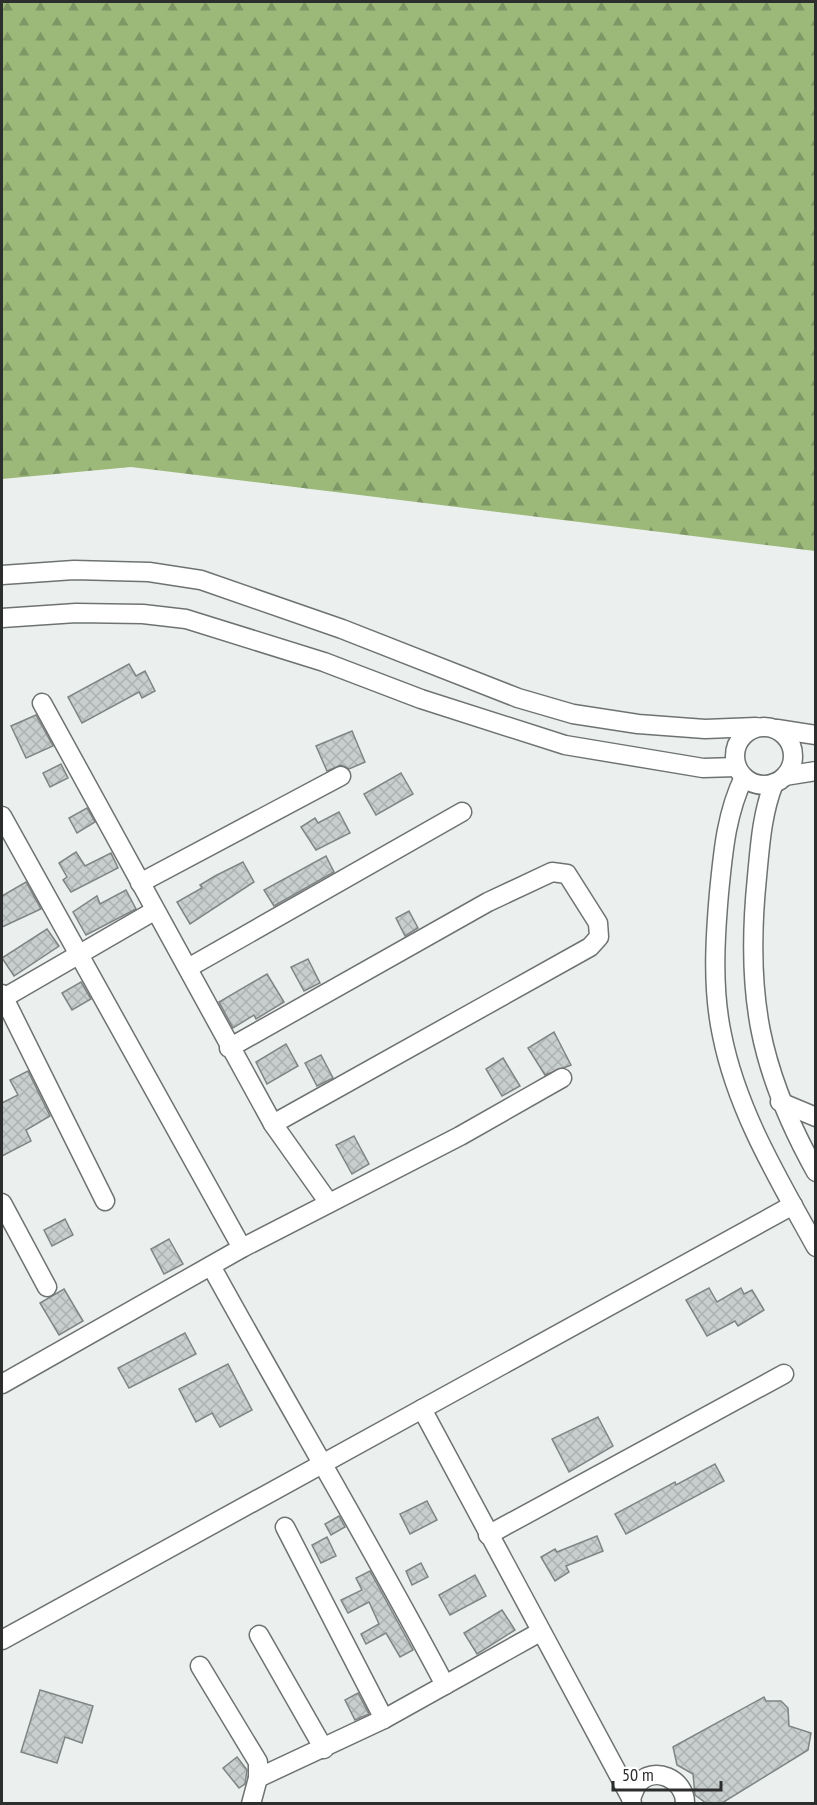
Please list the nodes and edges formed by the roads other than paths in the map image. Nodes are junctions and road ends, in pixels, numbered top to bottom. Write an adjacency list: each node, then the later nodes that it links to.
1 (2, 576): 4 (street)
2 (2, 618): 8 (street)
3 (42, 703): 13 (street)
4 (756, 727): 5 (street); 8 (street)
5 (777, 729): 6 (street); 10 (street)
6 (816, 735)
7 (816, 771): 10 (street)
8 (740, 772): 10 (street); 27 (street)
9 (341, 776): 13 (street)
10 (779, 780): 20 (street)
11 (462, 812): 16 (street)
12 (2, 816): 15 (street)
13 (140, 883): 14 (street)
14 (154, 911): 15 (street); 16 (street)
15 (77, 955): 17 (street); 28 (street)
16 (188, 968): 18 (street)
17 (2, 997): 24 (street)
18 (229, 1047): 22 (street); 22 (street)
19 (562, 1078): 26 (street)
20 (780, 1102): 21 (street); 23 (street)
21 (816, 1117)
22 (273, 1124): 26 (street)
23 (816, 1172)
24 (105, 1201)
25 (2, 1203): 31 (street)
26 (330, 1203): 28 (street)
27 (793, 1205): 29 (street); 34 (street)
28 (242, 1248): 30 (street)
29 (815, 1248)
30 (210, 1266): 33 (street); 35 (street)
31 (46, 1287)
32 (784, 1374): 37 (street)
33 (2, 1384)
34 (422, 1409): 35 (street); 37 (street)
35 (321, 1465): 40 (street); 42 (street)
36 (285, 1527): 43 (street)
37 (488, 1535): 38 (street)
38 (540, 1632): 42 (street); 46 (street)
39 (259, 1635): 44 (street)
40 (2, 1640)
41 (200, 1666): 45 (street)
42 (445, 1685): 43 (street)
43 (384, 1719): 44 (street)
44 (324, 1749): 45 (street)
45 (258, 1778): 47 (street)
46 (632, 1801): 48 (street)
47 (251, 1803)
48 (685, 1803)

